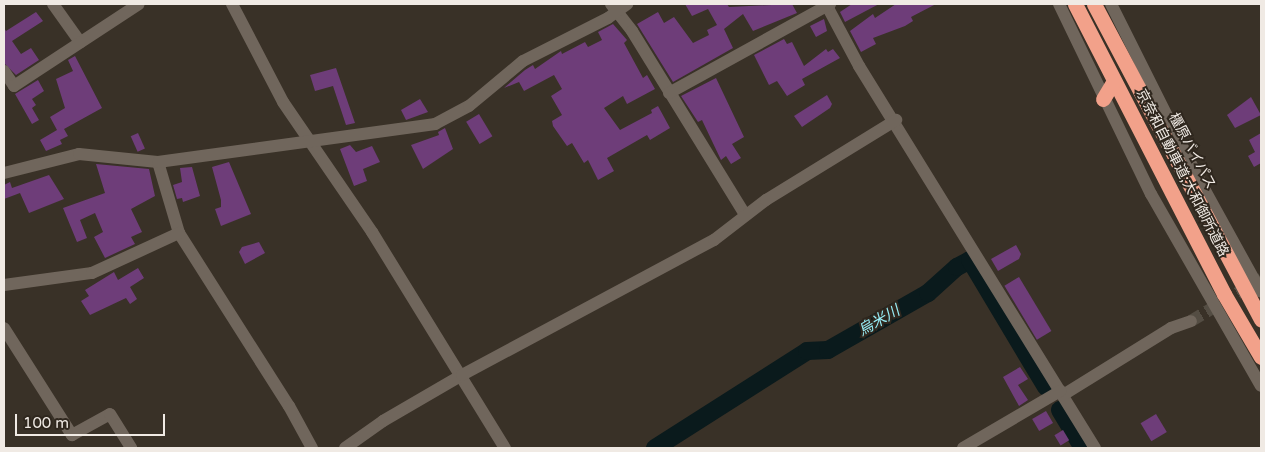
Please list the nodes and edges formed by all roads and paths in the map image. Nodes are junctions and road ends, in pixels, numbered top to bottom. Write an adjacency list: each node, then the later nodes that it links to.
1 (53, 4): 12 (street)
2 (139, 4): 12 (street)
3 (232, 4): 18 (street)
4 (1060, 4): 16 (street)
5 (1075, 4): 14 (highway)
6 (1079, 4): 29 (highway, 京奈和自動車道;大和御所道路)
7 (1094, 4): 27 (highway, 京奈和自動車道;大和御所道路)
8 (1098, 4): 25 (highway, 橿原バイパス)
9 (1111, 4): 24 (street)
10 (829, 5): 15 (street); 17 (street)
11 (618, 6): 15 (street); 18 (street)
12 (80, 42): 13 (street)
13 (4, 71)
14 (1114, 81): 16 (highway); 29 (highway)
15 (669, 93): 21 (street)
16 (1103, 99): 31 (street)
17 (896, 120): 21 (street); 32 (street)
18 (310, 144): 19 (street); 30 (street)
19 (158, 162): 20 (street); 22 (street)
20 (4, 173)
21 (745, 215): 30 (street)
22 (179, 233): 23 (street); 34 (street)
23 (4, 285)
24 (1261, 292)
25 (1261, 311)
26 (1191, 320): 32 (street)
27 (1261, 320)
28 (4, 328): 33 (street)
29 (1261, 356)
30 (462, 376): 35 (street); 36 (street)
31 (1261, 386)
32 (1061, 393): 37 (street); 38 (street)
33 (131, 448)
34 (312, 448)
35 (345, 448)
36 (505, 448)
37 (963, 448)
38 (1095, 448)

